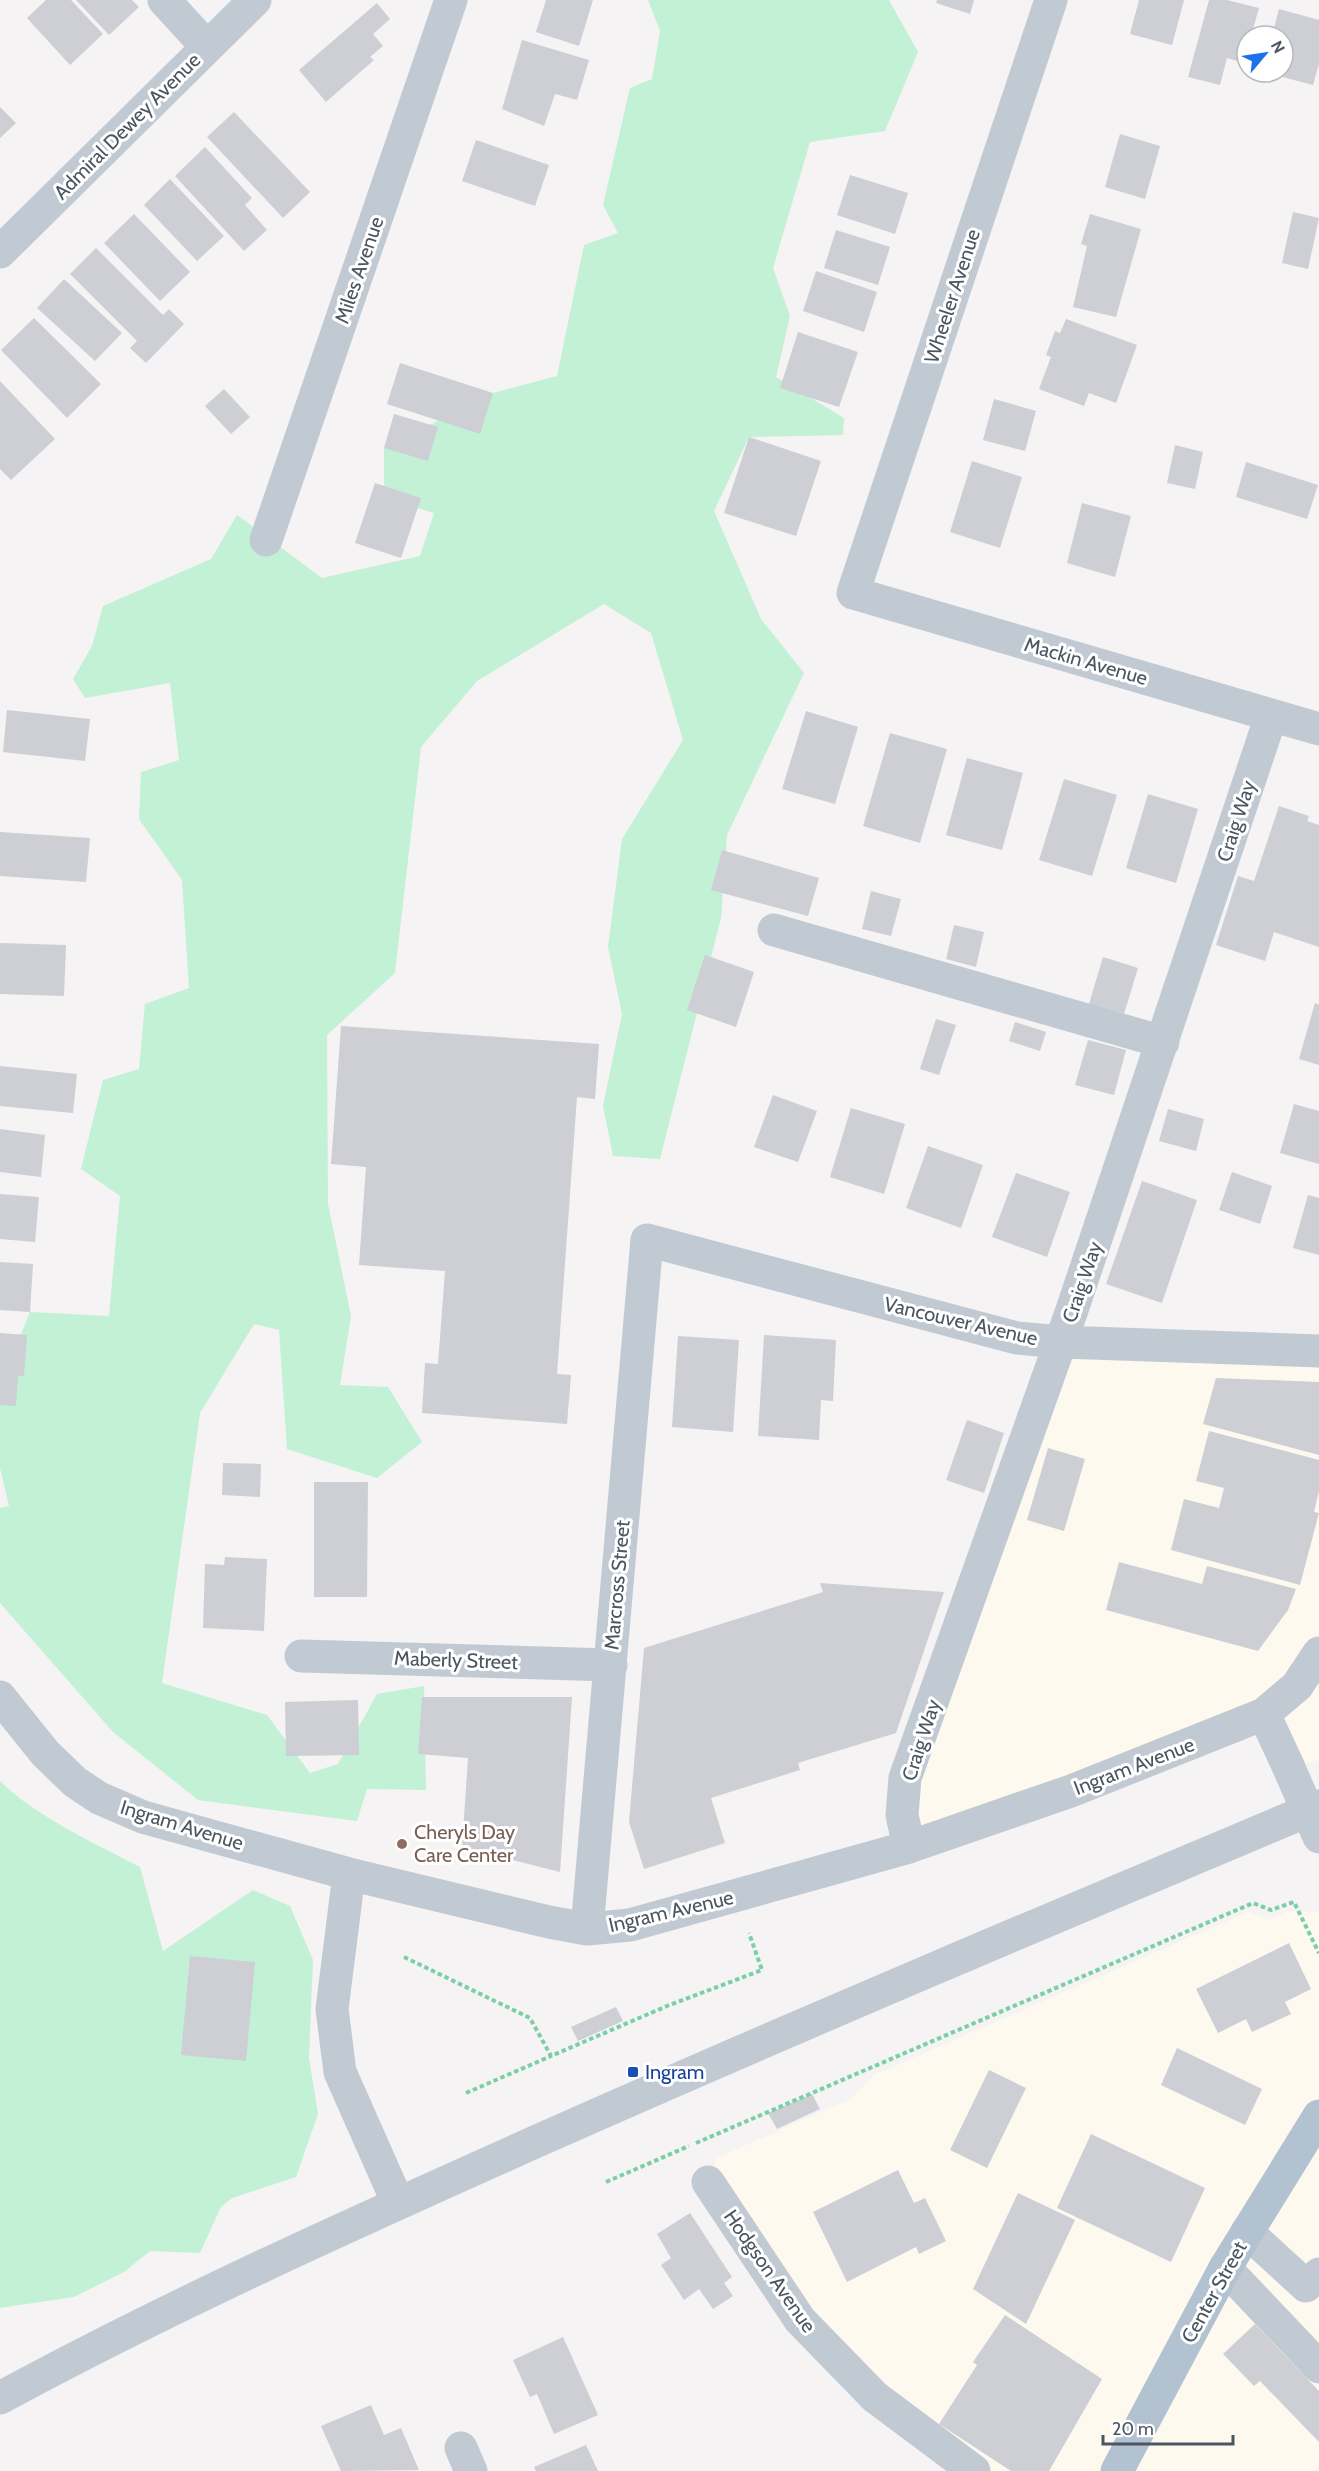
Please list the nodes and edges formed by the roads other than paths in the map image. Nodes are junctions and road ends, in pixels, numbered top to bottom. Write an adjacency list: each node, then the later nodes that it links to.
1 (164, 0): 5 (street)
2 (255, 0): 5 (street, Admiral Dewey Avenue)
3 (451, 0): 7 (street, Miles Avenue)
4 (1050, 0): 8 (street, Wheeler Avenue)
5 (207, 47): 6 (street, Admiral Dewey Avenue)
6 (0, 252)
7 (266, 540)
8 (853, 593): 9 (street, Mackin Avenue)
9 (1271, 716): 10 (street, Mackin Avenue); 12 (street, Craig Way)
10 (1319, 729)
11 (774, 930): 12 (street)
12 (1163, 1042): 14 (street, Craig Way)
13 (647, 1240): 14 (street, Vancouver Avenue); 18 (street, Marcross Street)
14 (1061, 1342): 15 (street, Vancouver Avenue); 23 (street, Craig Way)
15 (1319, 1351)
16 (1319, 1653): 20 (street, Ingram Avenue)
17 (301, 1656): 18 (street, Maberly Street)
18 (611, 1665): 25 (street, Marcross Street)
19 (0, 1697): 24 (street, Ingram Avenue)
20 (1264, 1714): 22 (street, bridge); 23 (street, Ingram Avenue)
21 (1319, 1806): 28 (street)
22 (1319, 1837)
23 (909, 1847): 25 (street, Ingram Avenue)
24 (350, 1874): 25 (street, Ingram Avenue); 28 (street)
25 (587, 1929)
26 (1319, 2116): 29 (main road, Center Street)
27 (708, 2182): 34 (street, Hodgson Avenue)
28 (399, 2203): 33 (street)
29 (1248, 2232): 30 (main road, Center Street); 31 (street)
30 (1226, 2268): 32 (street); 35 (main road, Center Street)
31 (1319, 2274)
32 (1319, 2367)
33 (0, 2398)
34 (974, 2471)
35 (1117, 2471)

